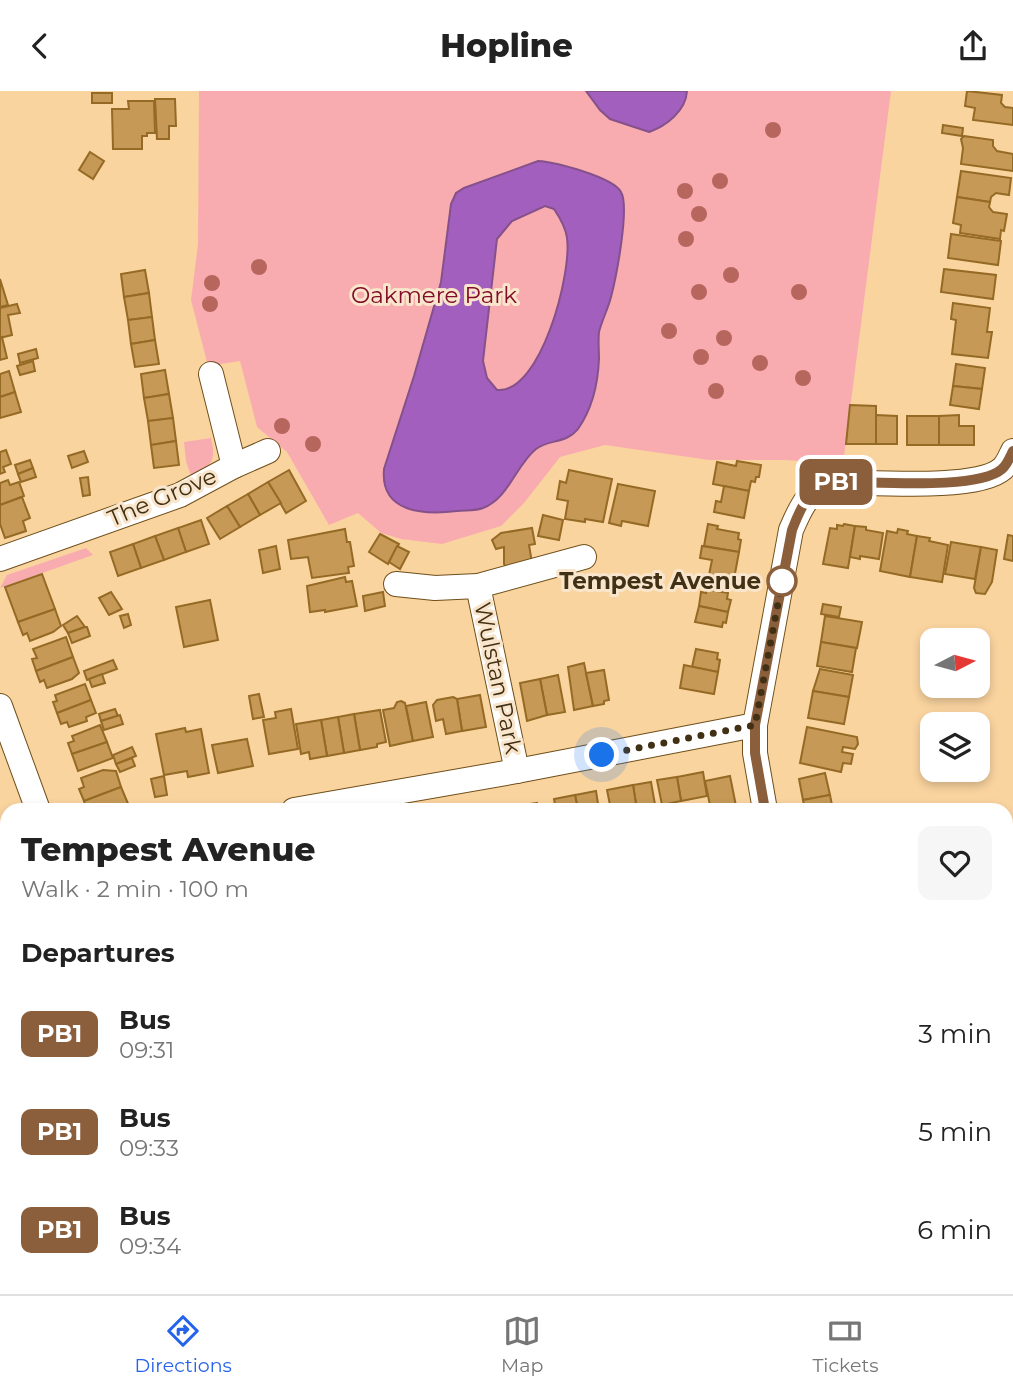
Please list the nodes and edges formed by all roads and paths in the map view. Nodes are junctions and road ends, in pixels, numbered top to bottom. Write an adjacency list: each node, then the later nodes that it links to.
1 (211, 375): 4 (street, The Grove)
2 (268, 451): 4 (street)
3 (1008, 459): 10 (street)
4 (234, 466): 6 (street, The Grove)
5 (584, 557): 8 (street, Wulstan Park)
6 (0, 559)
7 (396, 584): 8 (street, Wulstan Park)
8 (478, 586): 11 (street, Wulstan Park)
9 (0, 706): 12 (street)
10 (755, 725): 11 (street); 14 (street)
11 (517, 771): 13 (street)
12 (35, 803)
13 (334, 803)
14 (764, 803)

